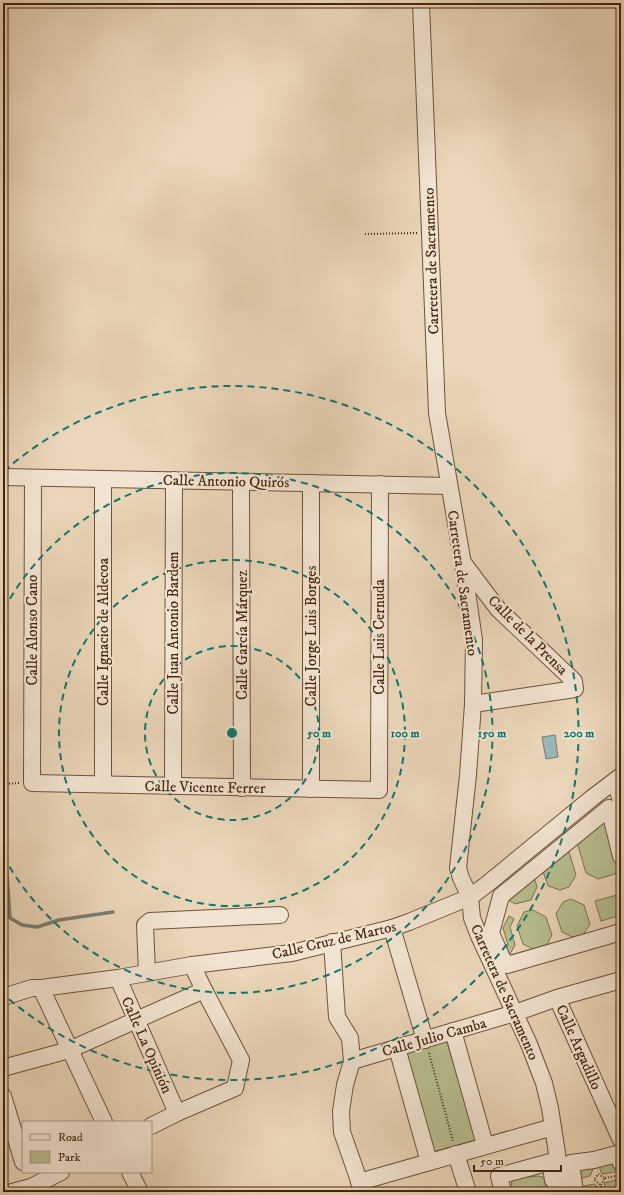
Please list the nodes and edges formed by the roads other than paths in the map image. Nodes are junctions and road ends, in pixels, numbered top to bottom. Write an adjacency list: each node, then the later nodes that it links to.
1 (421, 3): 9 (street, Carretera de Sacramento)
2 (3, 477): 3 (street, Calle Antonio Quirós)
3 (33, 478): 4 (street, Calle Antonio Quirós); 13 (street, Calle Alonso Cano)
4 (103, 479): 5 (street, Calle Antonio Quirós); 14 (street, Calle Ignacio de Aldecoa)
5 (174, 480): 6 (street, Calle Antonio Quirós); 15 (street, Calle Juan Antonio Bardem)
6 (241, 482): 7 (street, Calle Antonio Quirós); 16 (street, Calle García Márquez)
7 (311, 483): 8 (street, Calle Antonio Quirós); 17 (street, Calle Jorge Luis Borges)
8 (380, 484): 9 (street, Calle Antonio Quirós); 18 (street, Calle Luis Cernuda)
9 (449, 486): 10 (street, Carretera de Sacramento)
10 (463, 564): 11 (street, Carretera de Sacramento); 11 (street, Calle de la Prensa)
11 (473, 704): 21 (street, Carretera de Sacramento)
12 (618, 779): 19 (street); 21 (street, Calle Cruz de Martos)
13 (32, 783): 14 (street, Calle Vicente Ferrer)
14 (104, 784): 15 (street, Calle Vicente Ferrer)
15 (173, 786): 16 (street, Calle Vicente Ferrer)
16 (242, 788): 17 (street, Calle Vicente Ferrer)
17 (311, 790): 18 (street, Calle Vicente Ferrer)
18 (379, 790)
19 (621, 801)
20 (621, 856): 28 (street)
21 (470, 897): 23 (street, Calle Cruz de Martos); 28 (street, Carretera de Sacramento)
22 (280, 916): 29 (street)
23 (392, 928): 26 (street, Calle Cruz de Martos); 39 (street)
24 (621, 928): 28 (street)
25 (621, 932): 28 (street)
26 (332, 942): 27 (street, Calle Cruz de Martos); 42 (street)
27 (192, 965): 29 (street, Calle Cruz de Martos); 33 (street)
28 (499, 965): 36 (street, Carretera de Sacramento)
29 (147, 972): 30 (street, Calle Cruz de Martos)
30 (118, 978): 32 (street, Calle Cruz de Martos); 37 (street, Calle La Opinión)
31 (621, 980): 35 (street, Calle Julio Camba)
32 (41, 988): 34 (street, Calle Cruz de Martos); 41 (street)
33 (204, 990): 37 (street); 45 (street)
34 (3, 997)
35 (557, 998): 36 (street, Calle Julio Camba); 49 (street, Calle Argadillo)
36 (515, 1013): 38 (street, Calle Julio Camba); 48 (street, Carretera de Sacramento)
37 (136, 1021): 41 (street); 45 (street, Calle La Opinión)
38 (453, 1032): 39 (street, Calle Julio Camba); 50 (street)
39 (425, 1040): 40 (street, Calle Julio Camba)
40 (397, 1048): 42 (street, Calle Julio Camba); 53 (street)
41 (69, 1050): 43 (street); 46 (street)
42 (352, 1061): 58 (street)
43 (3, 1068)
44 (3, 1096): 52 (street)
45 (177, 1113): 47 (street)
46 (104, 1121)
47 (152, 1126)
48 (553, 1127): 50 (street); 64 (street, Carretera de Sacramento)
49 (621, 1140)
50 (484, 1145): 51 (street)
51 (456, 1154): 53 (street); 61 (street)
52 (22, 1159)
53 (429, 1162): 58 (street)
54 (621, 1163): 65 (street)
55 (58, 1173): 57 (street)
56 (130, 1173): 60 (street)
57 (29, 1184): 59 (street)
58 (361, 1187)
59 (12, 1192)
60 (140, 1192)
61 (468, 1192)
62 (504, 1192): 63 (street)
63 (554, 1192)
64 (563, 1192)
65 (576, 1192)

